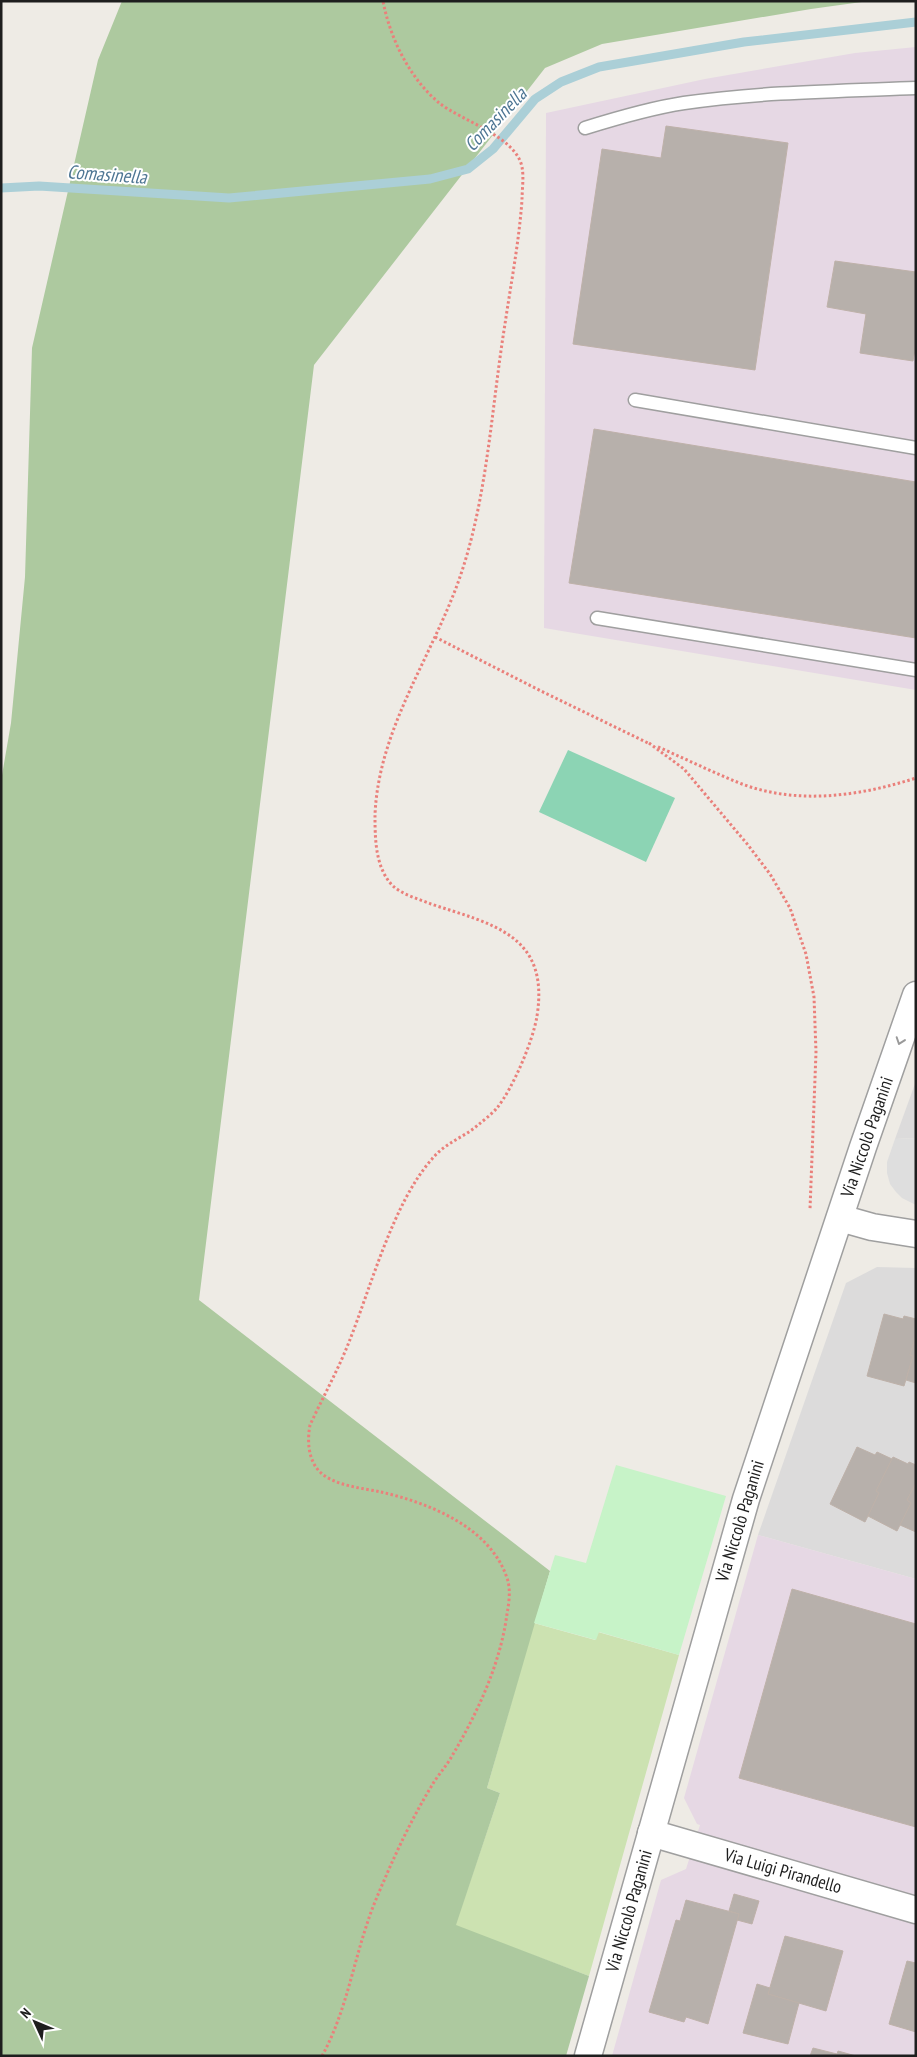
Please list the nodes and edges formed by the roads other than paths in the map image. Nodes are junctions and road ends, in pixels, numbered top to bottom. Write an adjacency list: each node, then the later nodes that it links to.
1 (916, 88): 2 (lane)
2 (585, 128)
3 (635, 400): 4 (lane)
4 (916, 448)
5 (596, 618): 6 (lane)
6 (916, 670)
7 (916, 995): 8 (street, Via Niccolò Paganini, one-way to 8)
8 (840, 1218): 9 (street); 10 (street, Via Niccolò Paganini)
9 (916, 1234)
10 (651, 1833): 11 (street, Via Luigi Pirandello); 12 (street, Via Niccolò Paganini)
11 (916, 1910)
12 (588, 2056)

